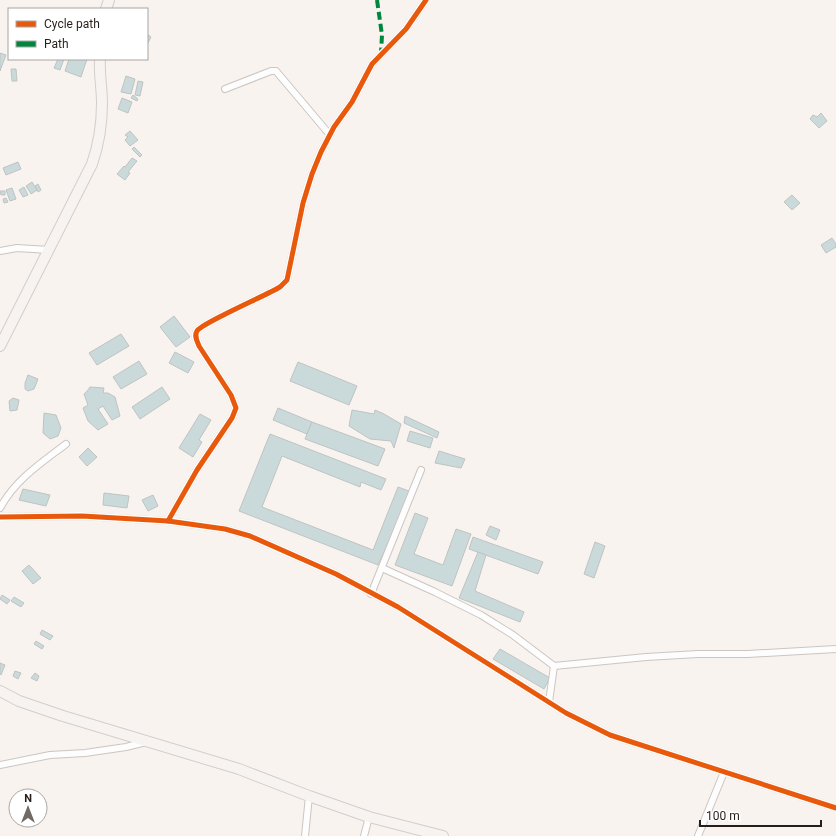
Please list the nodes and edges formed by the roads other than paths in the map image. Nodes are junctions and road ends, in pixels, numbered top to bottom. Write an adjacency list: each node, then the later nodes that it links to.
1 (426, 0): 4 (street)
2 (100, 60): 5 (main road)
3 (226, 89): 4 (street)
4 (330, 135): 12 (street)
5 (49, 250): 6 (street); 7 (main road)
6 (0, 251)
7 (0, 346)
8 (66, 444): 10 (street)
9 (421, 470): 13 (street)
10 (0, 508)
11 (0, 517): 12 (street)
12 (168, 521): 14 (street)
13 (382, 568): 14 (street); 16 (street)
14 (371, 594): 18 (street)
15 (836, 649): 16 (street)
16 (554, 666): 18 (street)
17 (0, 691): 19 (main road)
18 (549, 702): 21 (street)
19 (146, 742): 20 (street); 22 (main road)
20 (0, 765)
21 (724, 772): 23 (street); 28 (street)
22 (308, 796): 24 (main road); 25 (street)
23 (836, 808)
24 (369, 817): 26 (street); 27 (main road)
25 (305, 836)
26 (364, 836)
27 (443, 836)
28 (698, 836)

